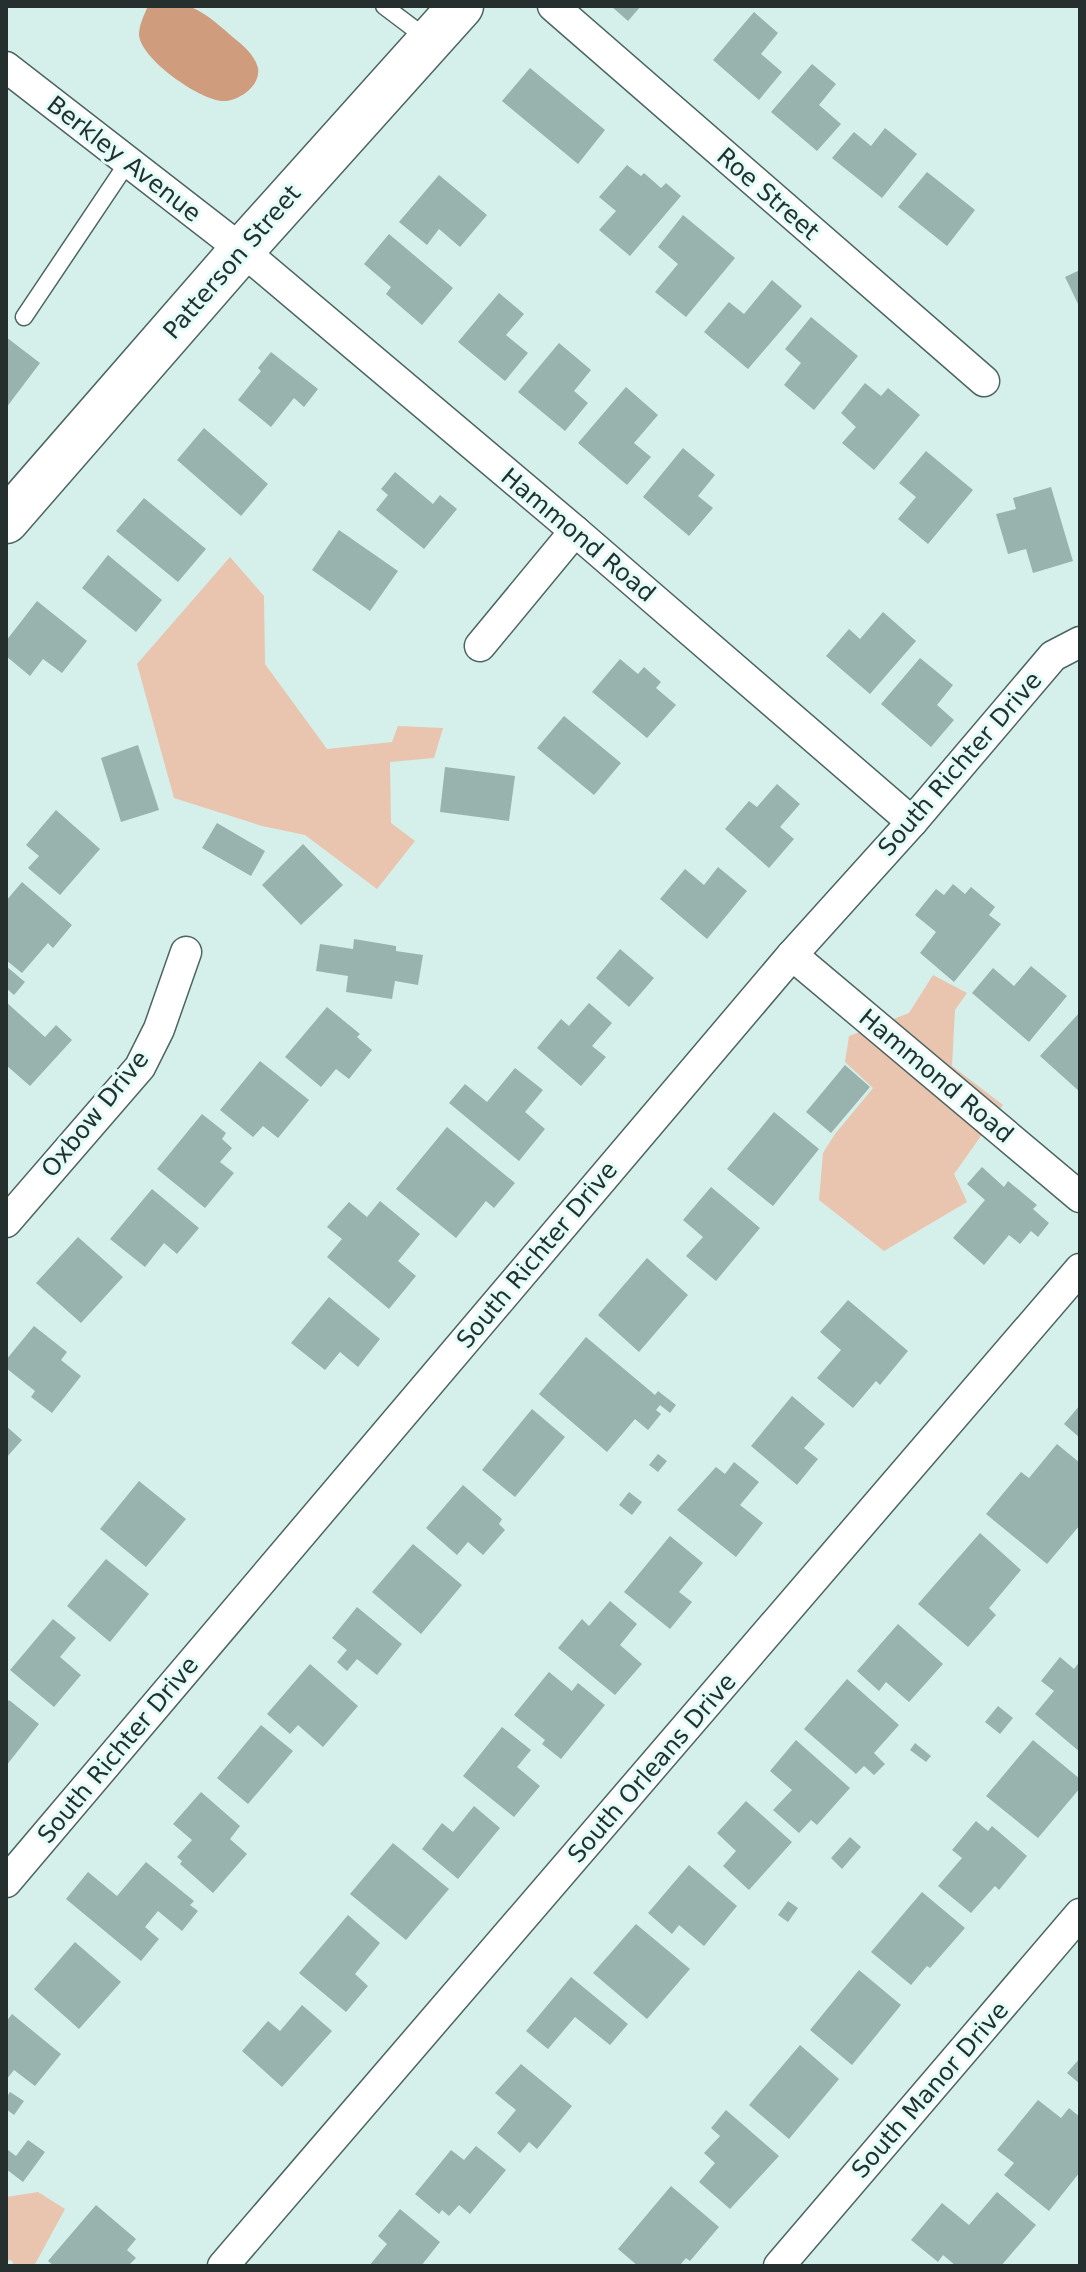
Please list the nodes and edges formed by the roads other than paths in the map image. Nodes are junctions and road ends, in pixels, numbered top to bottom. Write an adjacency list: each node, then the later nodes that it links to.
1 (384, 6): 4 (lane)
2 (461, 6): 4 (street, Patterson Street)
3 (553, 6): 9 (street, Roe Street)
4 (430, 41): 7 (street, Patterson Street)
5 (6, 67): 6 (street, Berkley Avenue)
6 (128, 162): 7 (street, Berkley Avenue); 8 (lane)
7 (242, 250): 10 (street, Patterson Street); 11 (street, Hammond Road)
8 (24, 317)
9 (984, 381)
10 (6, 521)
11 (575, 531): 13 (street); 14 (street, Hammond Road)
12 (1080, 642): 14 (street, South Richter Drive)
13 (480, 646)
14 (912, 822): 16 (street, South Richter Drive)
15 (186, 952): 18 (street, Oxbow Drive)
16 (792, 955): 17 (street, Hammond Road); 20 (street, South Richter Drive)
17 (1080, 1197)
18 (6, 1222)
19 (1080, 1269): 22 (street, South Orleans Drive)
20 (6, 1882)
21 (1080, 1914): 23 (street, South Manor Drive)
22 (223, 2266)
23 (779, 2266)

